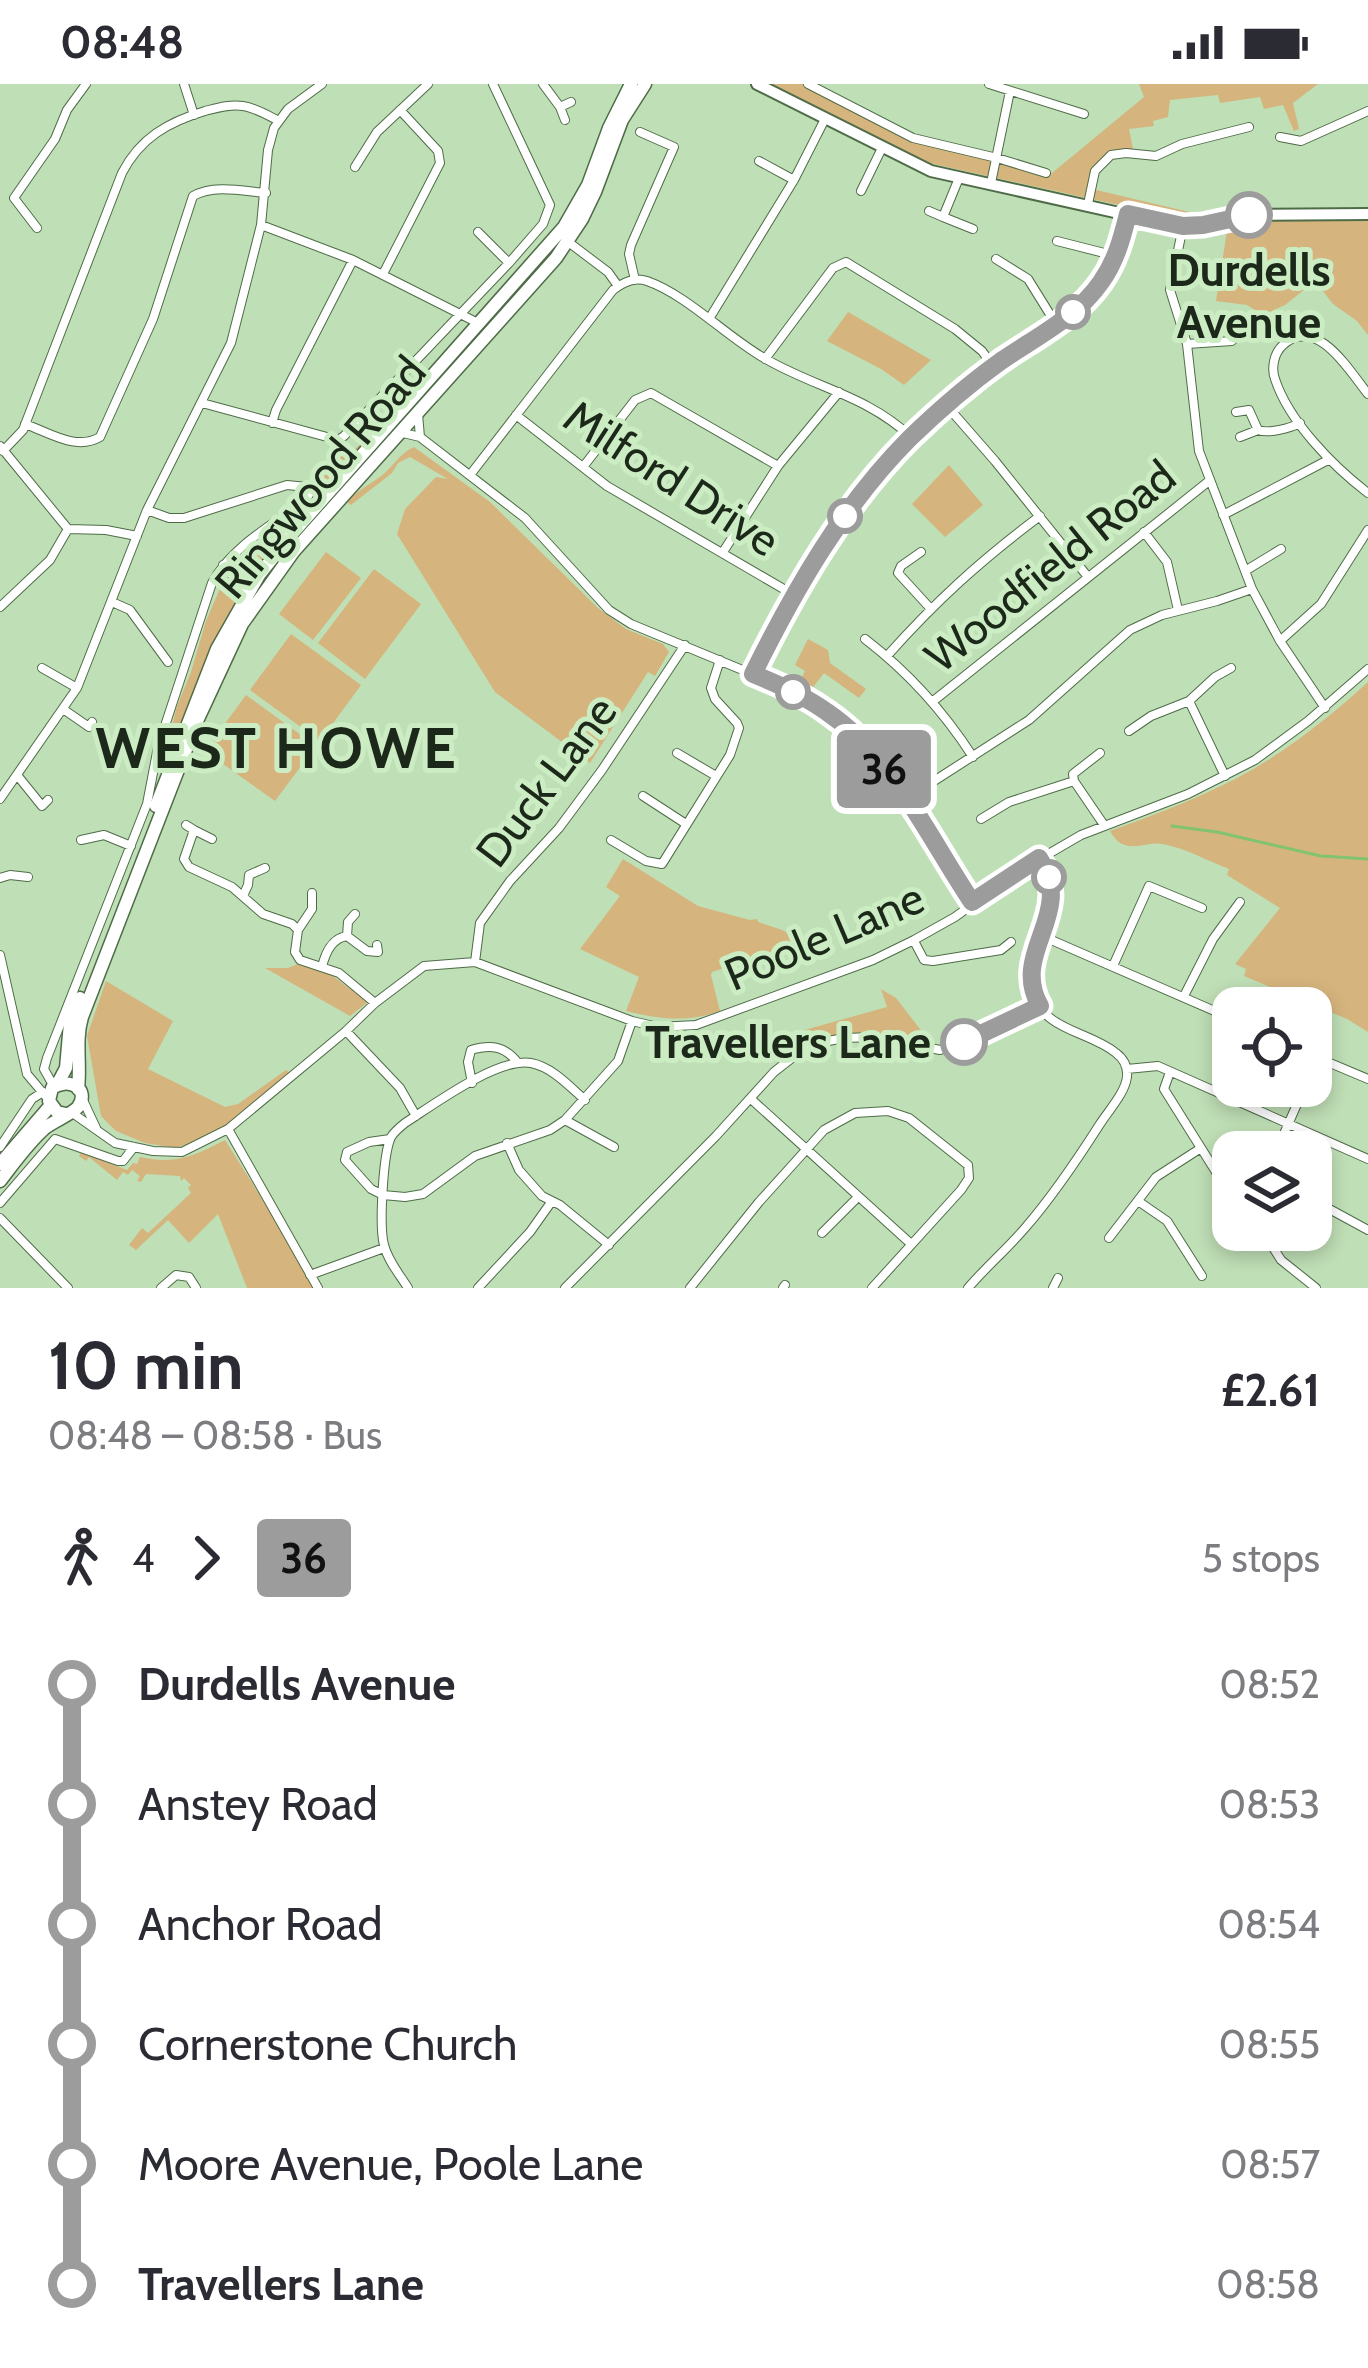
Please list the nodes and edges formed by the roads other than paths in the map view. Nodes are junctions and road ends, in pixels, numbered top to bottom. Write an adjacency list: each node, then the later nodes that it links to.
1 (86, 84): 43 (street)
2 (184, 84): 19 (street)
3 (322, 84): 22 (street)
4 (428, 84): 16 (street)
5 (493, 84): 51 (street, Ringwood Road)
6 (543, 84): 15 (street)
7 (631, 84): 56 (highway, Ringwood Road)
8 (645, 84): 46 (highway, Ringwood Road)
9 (758, 84): 14 (main road)
10 (807, 84): 14 (street); 27 (street)
11 (989, 84): 12 (street)
12 (1010, 91): 18 (street); 27 (street)
13 (572, 102): 15 (street)
14 (797, 103): 20 (main road)
15 (560, 107): 21 (street)
16 (400, 110): 29 (street); 52 (street)
17 (1368, 111): 25 (street)
18 (1084, 114)
19 (194, 115): 22 (street); 71 (street)
20 (825, 118): 26 (main road); 32 (street)
21 (565, 120)
22 (279, 121): 35 (street)
23 (1249, 127): 36 (street)
24 (640, 132): 53 (street)
25 (1280, 136)
26 (882, 148): 31 (main road); 34 (street)
27 (997, 158): 30 (street); 33 (street)
28 (759, 160): 32 (street)
29 (355, 166)
30 (1046, 173)
31 (960, 176): 33 (main road); 40 (street)
32 (794, 180): 55 (street)
33 (992, 182): 36 (main road)
34 (861, 191)
35 (266, 193): 41 (street); 71 (street)
36 (1088, 204): 38 (main road)
37 (929, 211): 40 (street)
38 (1128, 214): 42 (main road); 48 (street)
39 (1368, 214): 42 (main road)
40 (943, 217): 44 (street)
41 (261, 225): 50 (street); 64 (street)
42 (1183, 226): 59 (street)
43 (38, 228)
44 (973, 229)
45 (483, 234): 51 (street)
46 (568, 241): 54 (street); 67 (highway, Ringwood Road)
47 (1057, 241): 48 (street)
48 (1116, 256): 57 (street)
49 (996, 259): 57 (street)
50 (353, 260): 52 (street); 69 (street)
51 (509, 263): 56 (street, Ringwood Road)
52 (383, 274): 56 (street)
53 (635, 280): 54 (street); 55 (street)
54 (618, 286): 68 (street)
55 (709, 319): 60 (street)
56 (472, 322): 69 (street, Ringwood Road); 97 (highway, Ringwood Road)
57 (1056, 324): 61 (street)
58 (1244, 324): 59 (street)
59 (1187, 344): 82 (street)
60 (765, 359): 61 (street); 62 (street)
61 (994, 367): 65 (street)
62 (839, 392): 75 (street); 79 (street)
63 (1368, 394): 70 (street)
64 (202, 404): 69 (street); 84 (street)
65 (946, 406): 75 (street); 86 (street)
66 (1236, 412): 72 (street)
67 (418, 413): 73 (highway, Ringwood Road); 74 (street)
68 (516, 416): 80 (street, Milford Drive); 81 (street)
69 (272, 423)
70 (1300, 423): 72 (street); 78 (street)
71 (25, 424): 77 (street)
72 (1258, 430): 76 (street)
73 (399, 432): 74 (street); 177 (highway, Ringwood Road)
74 (419, 437): 81 (street)
75 (911, 437): 100 (street)
76 (1240, 437)
77 (2, 448): 87 (street)
78 (1328, 460): 83 (street); 85 (street)
79 (778, 466): 80 (street); 92 (street)
80 (583, 467): 92 (street, Milford Drive)
81 (470, 475): 108 (street)
82 (1209, 481): 85 (street); 89 (street, Woodfield Road)
83 (1368, 494)
84 (147, 510): 90 (street); 94 (street, Ringwood Road)
85 (1223, 515): 95 (street)
86 (1040, 516): 98 (street); 104 (street)
87 (68, 529): 90 (street); 103 (street)
88 (1368, 530): 107 (street)
89 (1144, 532): 98 (street, Woodfield Road); 105 (street)
90 (136, 536): 102 (street)
91 (1281, 549): 95 (street)
92 (722, 552): 100 (street, Milford Drive)
93 (921, 552): 104 (street)
94 (223, 565): 96 (street, Ringwood Road); 140 (street, Ringwood Road)
95 (1245, 571): 99 (street)
96 (233, 574): 97 (street, Ringwood Road); 101 (street, Ringwood Road)
97 (260, 575): 101 (highway, Ringwood Road)
98 (1088, 577): 118 (street, Woodfield Road)
99 (1252, 589): 105 (street); 107 (street)
100 (794, 595): 115 (street)
101 (243, 601): 169 (highway, Ringwood Road)
102 (112, 602): 111 (street); 116 (street)
103 (0, 607)
104 (930, 608): 109 (street)
105 (1178, 610): 125 (street)
106 (865, 639): 109 (street)
107 (1280, 641): 119 (street)
108 (685, 646): 110 (street); 158 (street, Duck Lane)
109 (887, 656): 118 (street)
110 (720, 660): 115 (street); 127 (street)
111 (168, 662)
112 (42, 668): 116 (street)
113 (1231, 668): 117 (street)
114 (1368, 669): 119 (street, Poole Lane)
115 (753, 674): 132 (street)
116 (77, 688): 120 (street)
117 (1189, 701): 122 (street); 128 (street)
118 (932, 702): 125 (street)
119 (1324, 708): 128 (street, Poole Lane)
120 (63, 709): 121 (street); 126 (street)
121 (89, 727)
122 (1129, 731)
123 (677, 753): 127 (street)
124 (1100, 753): 129 (street)
125 (974, 758): 132 (street)
126 (17, 775): 131 (street); 133 (street)
127 (716, 776): 135 (street)
128 (1226, 776): 136 (street, Poole Lane)
129 (1074, 781): 134 (street); 136 (street)
130 (644, 796): 135 (street)
131 (0, 799)
132 (906, 799): 147 (street)
133 (35, 815)
134 (981, 819)
135 (686, 824): 139 (street)
136 (1103, 826): 141 (street, Poole Lane)
137 (81, 839): 140 (street)
138 (212, 839): 146 (street)
139 (611, 840)
140 (131, 846): 168 (street, Ringwood Road)
141 (1039, 858): 147 (street, Poole Lane); 153 (street)
142 (265, 868): 146 (street)
143 (23, 873): 144 (street)
144 (0, 878)
145 (312, 893): 151 (street)
146 (243, 896): 151 (street)
147 (972, 902): 154 (street, Poole Lane)
148 (1240, 902): 162 (street)
149 (1202, 908): 159 (street)
150 (355, 914): 152 (street)
151 (298, 930): 160 (street)
152 (347, 936): 156 (street); 160 (street)
153 (1042, 936): 159 (street); 164 (street)
154 (914, 940): 155 (street); 166 (street, Poole Lane)
155 (1011, 942)
156 (379, 953)
157 (0, 956): 161 (street)
158 (475, 962): 163 (street); 166 (street, Poole Lane)
159 (1113, 966): 162 (street)
160 (322, 967): 163 (street)
161 (3, 980): 176 (street)
162 (1184, 996): 165 (street)
163 (375, 1003): 167 (street)
164 (1040, 1006): 172 (street); 178 (street)
165 (1212, 1009)
166 (632, 1022): 179 (street)
167 (346, 1031): 182 (street); 186 (street)
168 (51, 1047): 169 (street); 176 (street, Ringwood Road)
169 (69, 1050): 176 (highway, Ringwood Road)
170 (518, 1063): 175 (street); 175 (street); 179 (street)
171 (1332, 1064): 174 (street)
172 (1127, 1069): 173 (street); 225 (street)
173 (1170, 1072): 184 (street); 195 (street)
174 (1368, 1079)
175 (472, 1083): 182 (street)
176 (49, 1089): 177 (highway); 181 (highway); 185 (highway, Ringwood Road)
177 (80, 1093): 181 (highway); 188 (street)
178 (752, 1099): 194 (street); 211 (street)
179 (585, 1100): 183 (street)
180 (1295, 1107): 184 (street)
181 (69, 1113): 188 (street); 199 (highway)
182 (416, 1116): 189 (street)
183 (565, 1120): 190 (street); 193 (street)
184 (1288, 1122): 187 (street); 196 (street)
185 (26, 1124): 191 (street, Ringwood Road); 197 (highway, Ringwood Road)
186 (228, 1129): 192 (street); 214 (street)
187 (1284, 1131)
188 (99, 1133): 192 (street)
189 (390, 1139): 200 (street); 200 (street)
190 (507, 1143): 200 (street); 202 (street)
191 (0, 1147)
192 (134, 1147): 204 (street)
193 (614, 1147)
194 (807, 1148): 201 (street); 210 (street); 223 (street)
195 (1202, 1148): 198 (street); 203 (street)
196 (1368, 1159)
197 (0, 1164)
198 (1212, 1164)
199 (0, 1181)
200 (383, 1195): 212 (street)
201 (857, 1198): 208 (street); 210 (street)
202 (552, 1201): 211 (street); 221 (street)
203 (1138, 1201): 209 (street); 215 (street)
204 (0, 1203)
205 (1332, 1210): 207 (street)
206 (0, 1218): 216 (street)
207 (1368, 1230)
208 (821, 1234)
209 (1108, 1238)
210 (910, 1244): 224 (street)
211 (609, 1245): 222 (street)
212 (384, 1248): 214 (street); 220 (street)
213 (1275, 1251): 226 (street)
214 (310, 1275): 219 (street)
215 (1202, 1276)
216 (68, 1288)
217 (161, 1288): 218 (street)
218 (196, 1288)
219 (318, 1288)
220 (408, 1288)
221 (478, 1288)
222 (565, 1288)
223 (690, 1288)
224 (872, 1288)
225 (968, 1288)
226 (1315, 1288)

